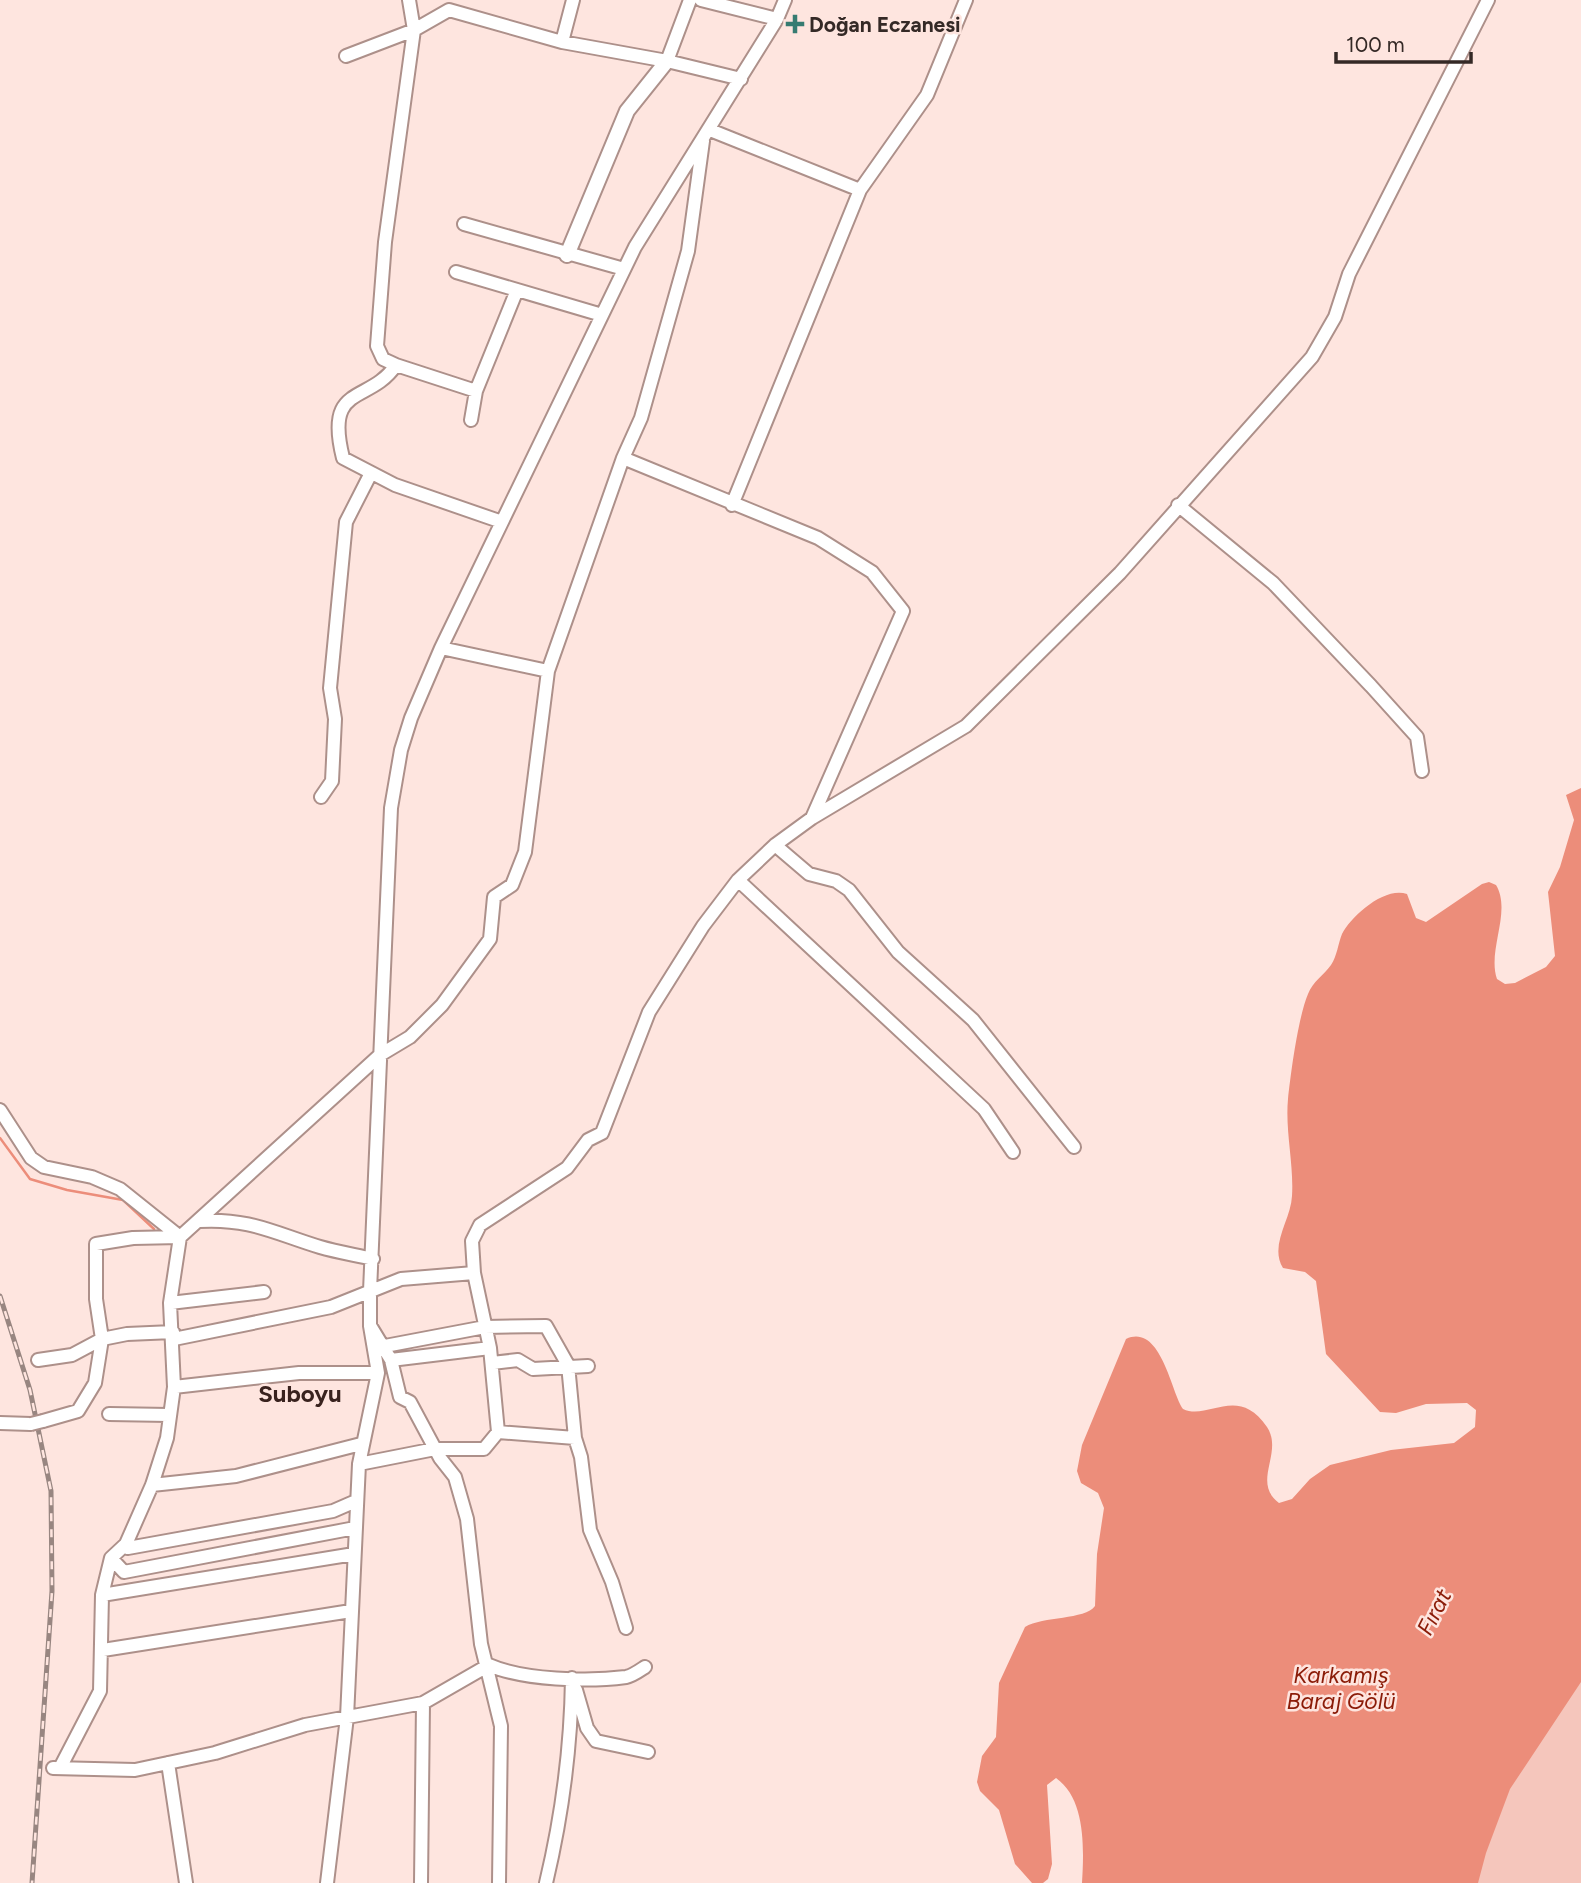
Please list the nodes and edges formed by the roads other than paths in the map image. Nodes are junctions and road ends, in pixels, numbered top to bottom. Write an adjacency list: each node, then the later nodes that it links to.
1 (410, 0): 10 (street)
2 (573, 0): 11 (street)
3 (690, 0): 13 (street)
4 (701, 0): 9 (street)
5 (785, 0): 9 (street)
6 (966, 0): 16 (street)
7 (1488, 0): 29 (street)
8 (450, 5): 10 (street); 11 (street)
9 (777, 19): 14 (street)
10 (414, 30): 12 (street); 23 (street)
11 (562, 42): 13 (street)
12 (346, 57)
13 (667, 61): 14 (street); 18 (main road)
14 (741, 79): 15 (street)
15 (707, 134): 16 (street); 19 (street); 26 (street)
16 (860, 190): 28 (street)
17 (464, 224): 18 (street)
18 (567, 255): 19 (street)
19 (624, 269): 22 (street)
20 (456, 272): 21 (street)
21 (517, 290): 22 (street); 24 (street)
22 (602, 315): 30 (street)
23 (396, 365): 24 (street); 27 (street)
24 (476, 391): 25 (street)
25 (471, 420)
26 (623, 458): 28 (street); 32 (street)
27 (371, 473): 30 (street); 34 (street)
28 (732, 505): 35 (street)
29 (1178, 505): 33 (street); 35 (street)
30 (502, 522): 31 (street)
31 (441, 648): 32 (street); 38 (street)
32 (548, 671): 38 (street)
33 (1422, 771)
34 (321, 797)
35 (812, 818): 36 (street)
36 (775, 845): 37 (street); 40 (street)
37 (738, 880): 41 (street); 45 (street)
38 (380, 1055): 42 (street); 44 (street)
39 (0, 1110): 43 (street)
40 (1074, 1147)
41 (1013, 1152)
42 (199, 1222): 43 (street); 44 (street)
43 (180, 1237): 48 (street); 52 (street)
44 (373, 1259): 47 (street)
45 (474, 1273): 47 (street); 50 (street)
46 (264, 1292): 48 (street)
47 (370, 1292): 49 (street); 51 (street)
48 (170, 1303): 51 (street)
49 (370, 1326): 53 (street); 60 (street)
50 (485, 1327): 53 (street); 54 (street); 58 (street)
51 (173, 1336): 52 (street); 61 (street)
52 (102, 1339): 55 (street); 64 (street)
53 (385, 1346): 56 (street)
54 (490, 1349): 56 (street); 57 (street)
55 (38, 1360)
56 (391, 1360): 68 (street)
57 (492, 1363): 58 (street); 65 (street)
58 (568, 1365): 59 (street); 66 (street)
59 (588, 1366)
60 (378, 1373): 61 (street); 67 (street)
61 (174, 1387): 63 (street)
62 (109, 1414): 63 (street)
63 (169, 1415): 70 (street)
64 (0, 1423)
65 (498, 1432): 66 (street); 68 (street)
66 (575, 1438): 78 (street)
67 (361, 1444): 69 (street); 70 (street)
68 (435, 1449): 69 (street); 80 (street)
69 (359, 1464): 71 (street)
70 (152, 1485): 73 (street)
71 (356, 1502): 72 (street); 73 (street)
72 (355, 1528): 74 (street); 75 (street)
73 (126, 1544): 75 (street)
74 (354, 1554): 76 (street); 77 (street)
75 (111, 1558): 76 (street)
76 (102, 1595): 79 (street)
77 (351, 1611): 79 (street); 84 (street)
78 (626, 1628)
79 (103, 1650): 86 (street)
80 (489, 1665): 82 (street); 83 (street); 90 (street)
81 (645, 1667): 82 (street)
82 (572, 1678): 85 (street); 91 (street)
83 (423, 1703): 84 (street); 89 (street)
84 (347, 1717): 86 (street); 88 (street)
85 (648, 1752)
86 (168, 1763): 87 (street)
87 (186, 1883)
88 (327, 1883)
89 (421, 1883)
90 (499, 1883)
91 (546, 1883)

